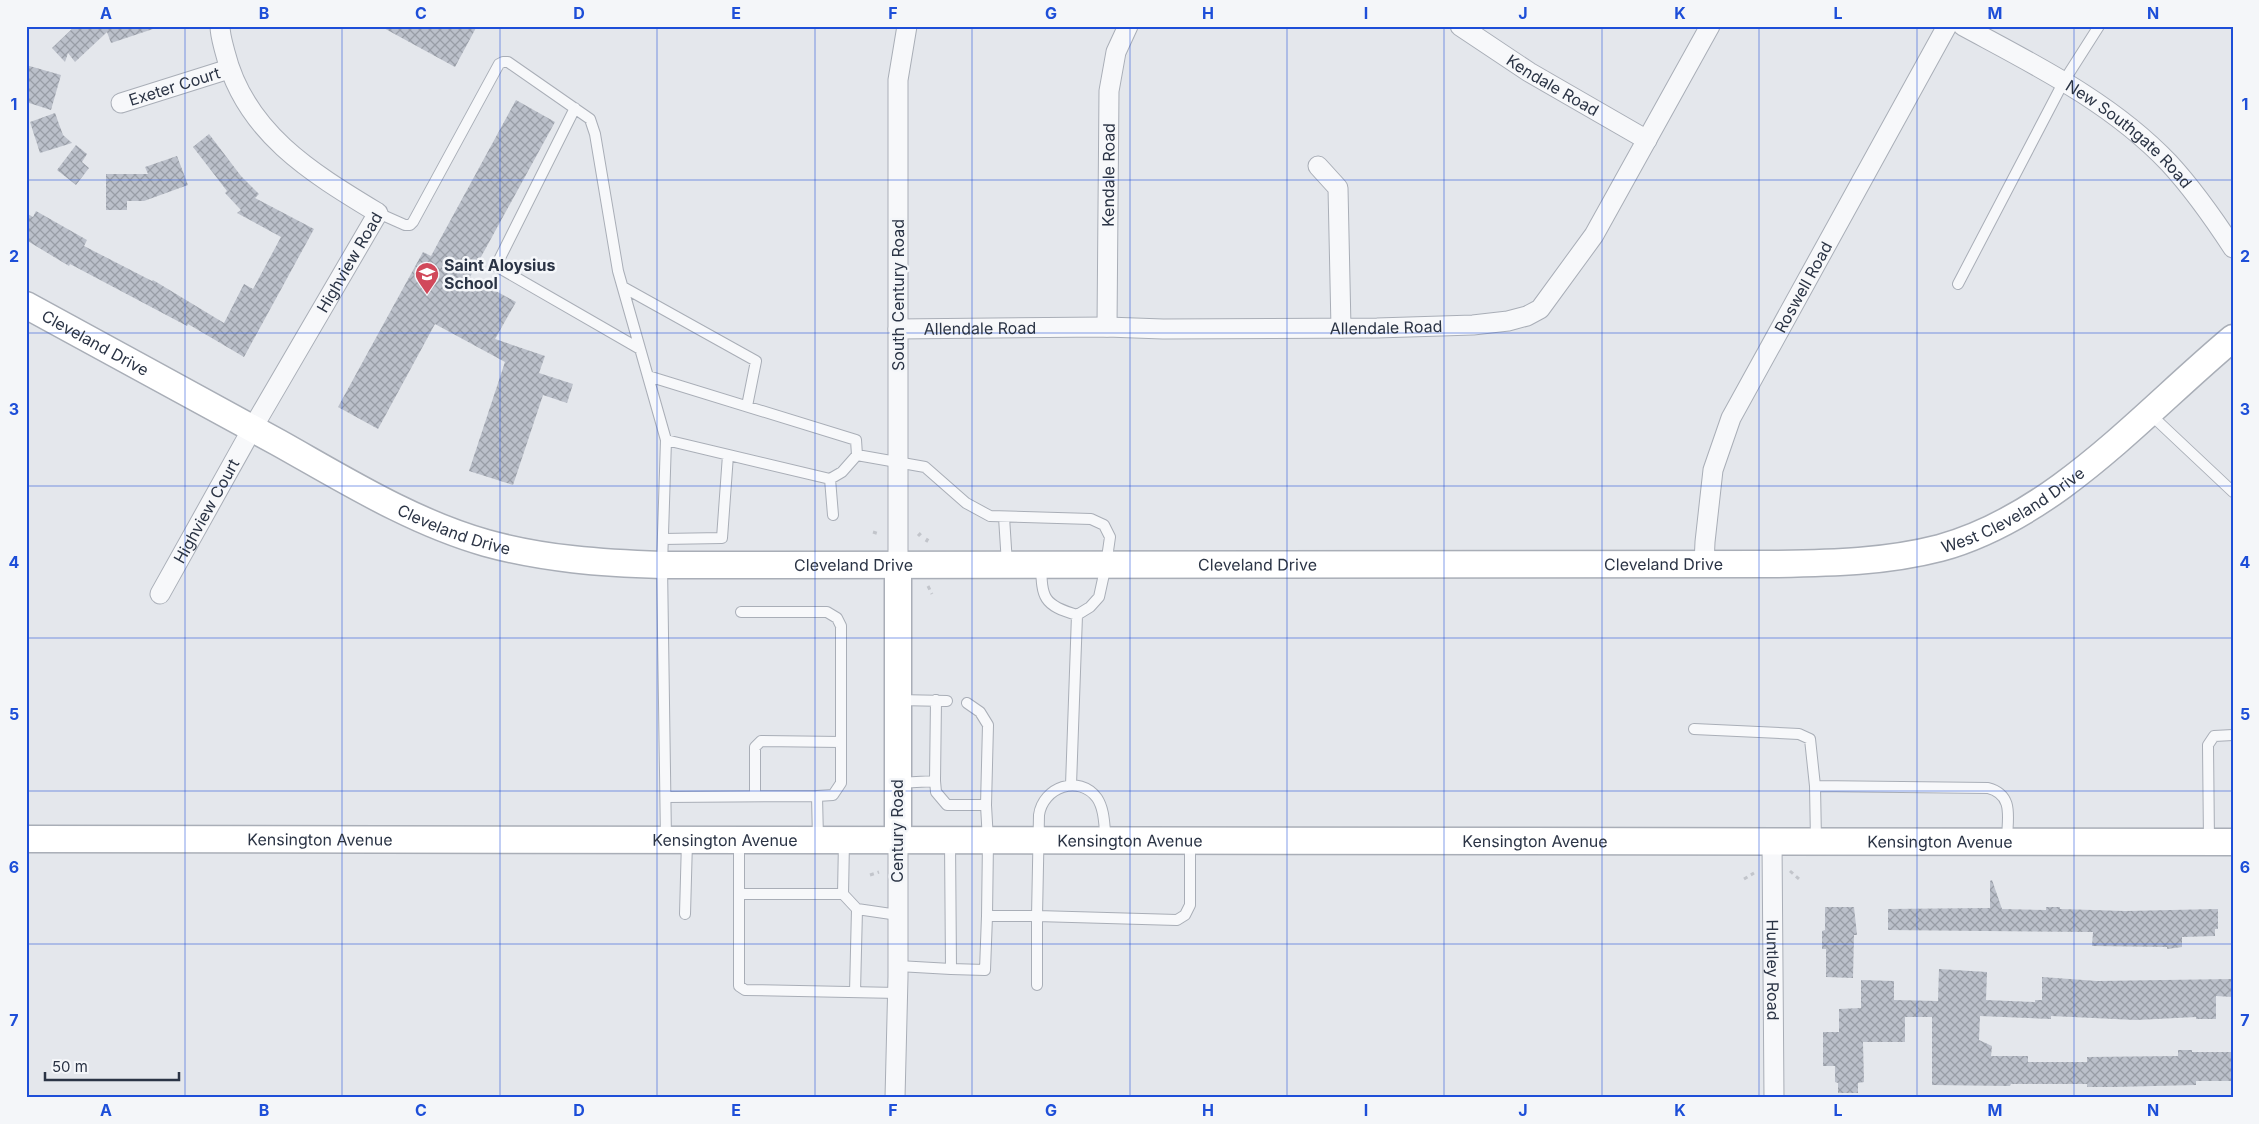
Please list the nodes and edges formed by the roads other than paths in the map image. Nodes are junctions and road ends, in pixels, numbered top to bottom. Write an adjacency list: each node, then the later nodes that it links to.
1 (220, 26): 9 (street, Highview Road)
2 (907, 26): 22 (street, South Century Road)
3 (1128, 26): 20 (street, Kendale Road)
4 (1460, 26): 13 (street, Kendale Road)
5 (1710, 26): 13 (street, Allendale Road)
6 (1947, 26): 38 (street, Roswell Road)
7 (1963, 26): 10 (street, New Southgate Road)
8 (2098, 26): 10 (lane)
9 (229, 69): 11 (street, Exeter Court); 15 (street, Highview Road)
10 (2064, 81): 16 (street, New Southgate Road); 17 (lane)
11 (121, 104)
12 (575, 108): 15 (lane); 18 (lane); 24 (lane)
13 (1647, 140): 21 (street, Allendale Road)
14 (1318, 166): 21 (street)
15 (378, 213): 28 (street, Highview Road)
16 (2233, 248)
17 (1958, 284)
18 (622, 287): 24 (lane); 26 (lane)
19 (26, 305): 28 (street, Cleveland Drive)
20 (1107, 327): 21 (street, Allendale Road); 22 (street, Allendale Road)
21 (1341, 328)
22 (898, 329): 32 (street, South Century Road)
23 (2233, 338): 27 (street, West Cleveland Drive)
24 (640, 349): 25 (lane)
25 (648, 376): 26 (lane); 29 (lane)
26 (747, 406): 31 (lane)
27 (2148, 412): 34 (lane); 39 (street, West Cleveland Drive)
28 (252, 428): 40 (street, Cleveland Drive); 45 (street, Highview Court)
29 (666, 440): 30 (lane); 37 (lane)
30 (728, 455): 33 (lane); 37 (lane)
31 (857, 455): 32 (lane); 33 (lane)
32 (898, 460): 36 (lane); 41 (street, South Century Road)
33 (830, 479): 35 (lane)
34 (2233, 492)
35 (833, 515)
36 (1004, 517): 42 (lane); 44 (lane)
37 (663, 539): 40 (lane)
38 (1704, 564): 39 (street, Cleveland Drive); 44 (street, Cleveland Drive)
39 (1742, 564)
40 (662, 565): 41 (street, Cleveland Drive); 61 (lane)
41 (898, 565): 42 (street, Cleveland Drive); 48 (street, Century Road)
42 (1007, 565): 43 (street, Cleveland Drive)
43 (1041, 565): 44 (street, Cleveland Drive); 47 (lane)
44 (1106, 565): 47 (lane)
45 (160, 594)
46 (741, 612): 54 (lane)
47 (1077, 615): 57 (lane)
48 (898, 700): 49 (lane); 56 (street, Century Road)
49 (936, 700): 50 (lane); 55 (lane)
50 (947, 701)
51 (967, 703): 62 (lane)
52 (1694, 729): 58 (lane)
53 (2233, 735): 77 (lane)
54 (841, 742): 59 (lane); 60 (lane)
55 (935, 781): 56 (lane); 62 (lane)
56 (897, 783): 68 (street, Century Road)
57 (1071, 785): 71 (lane); 72 (lane)
58 (1814, 786): 75 (lane); 76 (lane)
59 (755, 796): 60 (lane); 61 (lane)
60 (817, 796): 66 (lane)
61 (666, 797): 64 (lane)
62 (986, 805): 70 (lane)
63 (26, 839): 64 (street, Kensington Avenue)
64 (676, 840): 65 (street, Kensington Avenue); 81 (lane)
65 (739, 841): 66 (street, Kensington Avenue); 78 (lane)
66 (818, 841): 67 (street, Kensington Avenue)
67 (844, 841): 68 (street, Kensington Avenue); 79 (lane)
68 (898, 841): 69 (street, Kensington Avenue); 82 (street, Century Road)
69 (950, 841): 70 (street, Kensington Avenue); 86 (lane)
70 (988, 841): 71 (street, Kensington Avenue); 83 (lane)
71 (1038, 841): 72 (street, Kensington Avenue); 84 (lane)
72 (1106, 841): 73 (street, Kensington Avenue)
73 (1190, 841): 74 (street, Kensington Avenue); 84 (lane)
74 (1772, 842): 75 (street, Kensington Avenue); 91 (street, Huntley Road)
75 (1816, 842): 76 (street, Kensington Avenue)
76 (2007, 842): 77 (street, Kensington Avenue)
77 (2221, 842)
78 (740, 894): 79 (lane); 88 (lane)
79 (843, 894): 80 (lane)
80 (857, 909): 82 (lane); 88 (lane)
81 (685, 914)
82 (898, 915): 85 (street, Century Road)
83 (987, 916): 84 (lane); 86 (lane)
84 (1037, 916): 87 (lane)
85 (898, 966): 86 (lane); 89 (street, Century Road)
86 (951, 968)
87 (1037, 985)
88 (855, 992): 89 (lane)
89 (898, 993): 90 (street, Century Road)
90 (895, 1098)
91 (1774, 1098)

